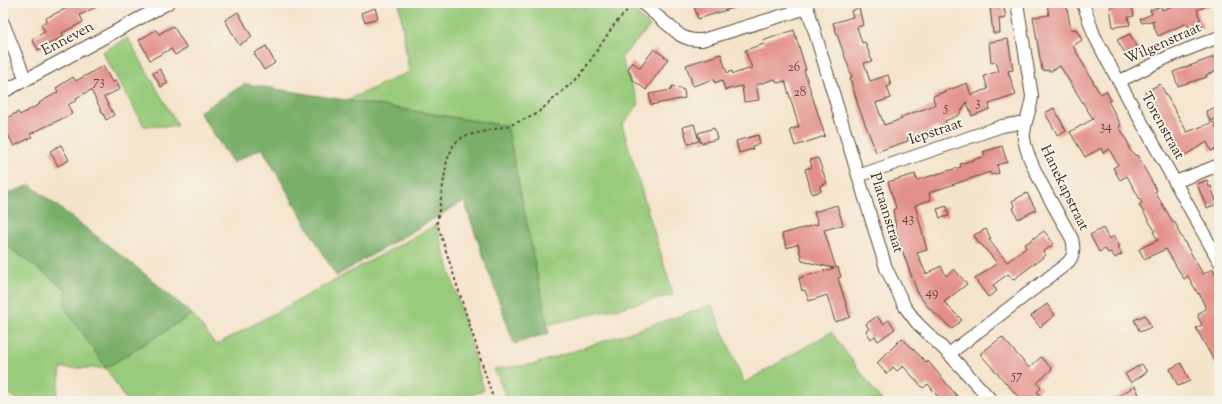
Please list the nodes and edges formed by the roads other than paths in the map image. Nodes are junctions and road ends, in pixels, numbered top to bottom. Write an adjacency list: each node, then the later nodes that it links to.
1 (168, 3): 8 (street, Enneven)
2 (642, 3): 5 (street)
3 (1017, 3): 11 (street, Hanekapstraat)
4 (1083, 3): 9 (street, Torenstraat)
5 (806, 5): 13 (street, Plataanstraat)
6 (3, 23): 8 (street)
7 (1219, 37): 9 (street, Wilgenstraat)
8 (26, 80): 10 (street, Enneven)
9 (1120, 81): 14 (street, Torenstraat)
10 (3, 92)
11 (1025, 122): 13 (street, Iepstraat); 16 (street, Hanekapstraat)
12 (1219, 165): 14 (street)
13 (858, 176): 16 (street, Plataanstraat)
14 (1175, 182): 15 (street, Torenstraat)
15 (1219, 261)
16 (949, 354): 17 (street, Plataanstraat)
17 (992, 401)

